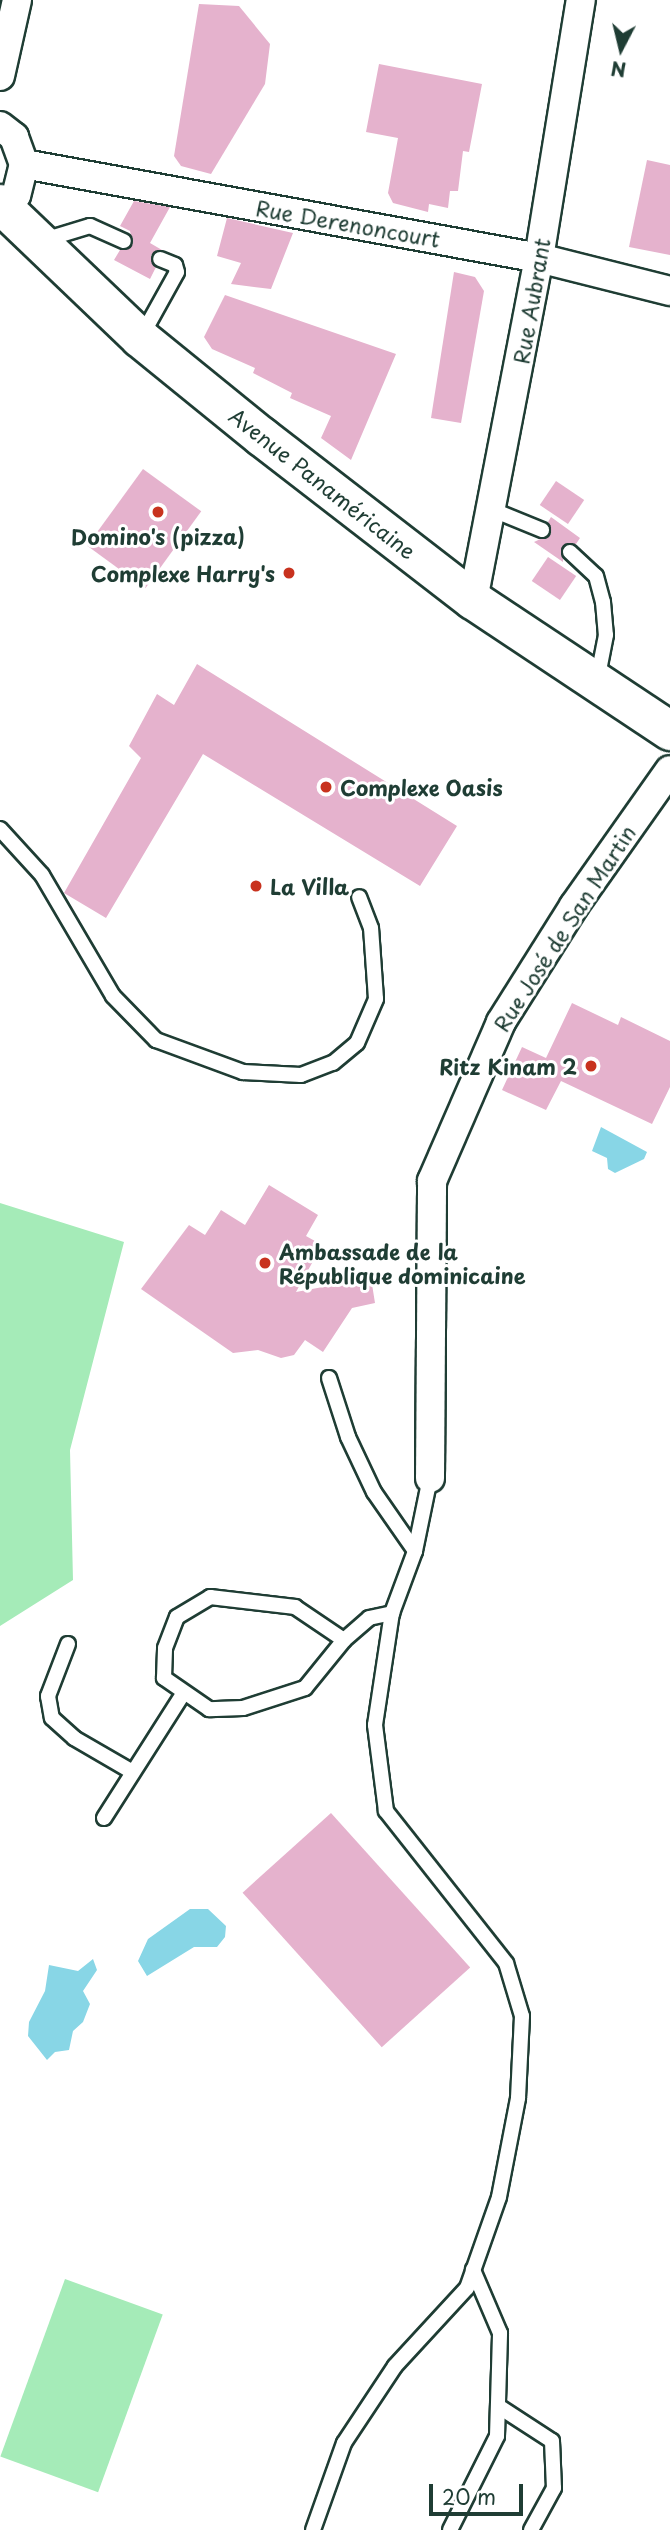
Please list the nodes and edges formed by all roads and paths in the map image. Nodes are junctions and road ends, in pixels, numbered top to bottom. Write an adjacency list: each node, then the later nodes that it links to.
1 (17, 0): 3 (street)
2 (581, 0): 9 (street, Rue Aubrant)
3 (0, 76)
4 (0, 126): 5 (street)
5 (24, 164): 6 (street); 9 (street, Rue Derenoncourt)
6 (2, 206): 8 (main road, Avenue Panaméricaine)
7 (124, 241): 8 (lane)
8 (41, 242): 12 (main road, Avenue Panaméricaine)
9 (539, 258): 11 (street, Rue Derenoncourt); 13 (street, Rue Aubrant)
10 (160, 259): 12 (lane)
11 (670, 292)
12 (140, 338): 16 (main road, Avenue Panaméricaine)
13 (493, 510): 14 (lane); 16 (street, Rue Aubrant)
14 (542, 530)
15 (570, 552): 17 (lane)
16 (474, 600): 17 (main road, Avenue Panaméricaine)
17 (597, 682): 18 (main road, Avenue Panaméricaine)
18 (670, 731)
19 (670, 770): 23 (street, Rue José de San Martin)
20 (0, 829): 21 (lane)
21 (359, 897)
22 (329, 1378): 24 (lane)
23 (430, 1478): 24 (lane, Rue José de San Martin)
24 (415, 1551): 25 (lane, Rue José de San Martin)
25 (392, 1613): 26 (lane); 31 (lane, Rue José de San Martin)
26 (344, 1640): 28 (lane); 28 (lane)
27 (68, 1644): 29 (lane)
28 (183, 1694): 29 (lane)
29 (131, 1771): 30 (lane)
30 (104, 1818)
31 (474, 2270): 32 (lane); 33 (lane, Rue José de San Martin)
32 (498, 2406): 34 (lane); 35 (lane)
33 (313, 2530)
34 (450, 2530)
35 (531, 2530)

